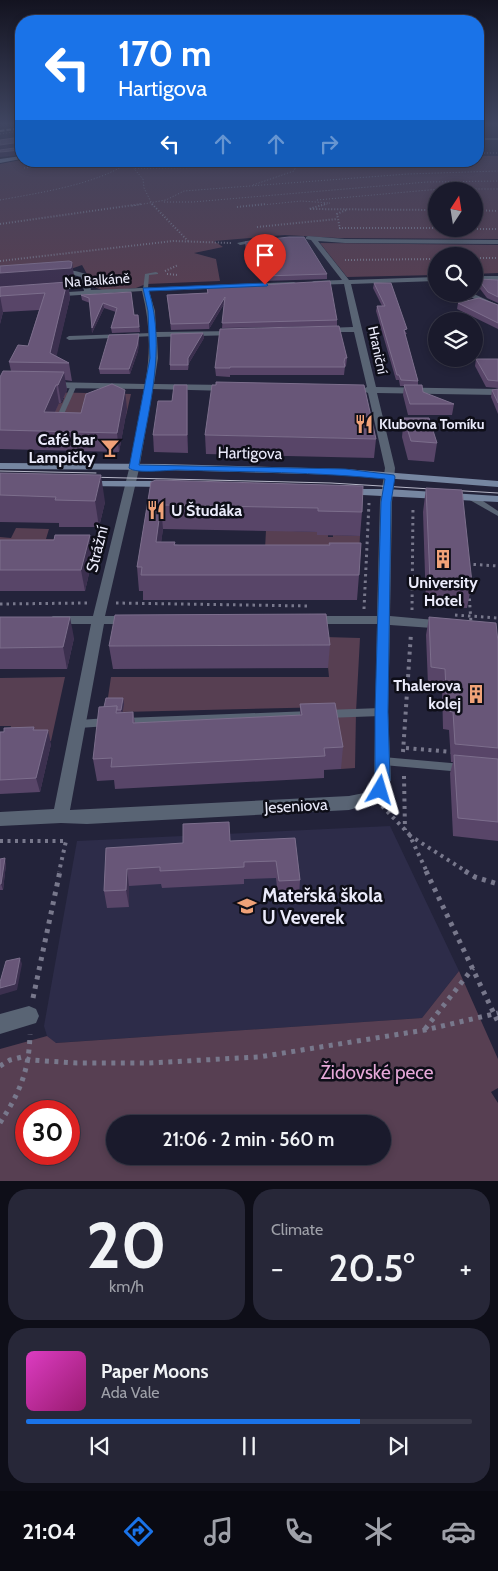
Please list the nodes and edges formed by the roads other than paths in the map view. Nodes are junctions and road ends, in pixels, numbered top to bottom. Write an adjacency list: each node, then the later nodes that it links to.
1 (300, 238): 3 (street)
2 (266, 240): 5 (street)
3 (314, 240): 4 (street); 11 (street, Hraniční)
4 (498, 242)
5 (240, 243)
6 (156, 273): 15 (lane)
7 (53, 274): 17 (street)
8 (483, 278): 9 (street)
9 (498, 278)
10 (428, 279): 11 (street)
11 (347, 282): 12 (street); 21 (street, Hraniční)
12 (308, 283)
13 (299, 284): 15 (street, Na Balkáně)
14 (74, 287): 16 (lane)
15 (145, 289): 17 (street, Na Balkáně); 24 (street, Strážní)
16 (46, 290)
17 (88, 293): 18 (street, Na Balkáně)
18 (39, 296)
19 (483, 301): 20 (street)
20 (498, 308)
21 (360, 329): 22 (street); 31 (street, Hraniční)
22 (320, 330)
23 (251, 332): 24 (street)
24 (152, 335): 25 (lane); 28 (street, Strážní)
25 (70, 338)
26 (37, 384): 27 (street)
27 (74, 385): 28 (street); 33 (lane)
28 (148, 386): 29 (street); 35 (street, Strážní)
29 (235, 388)
30 (353, 390): 31 (street)
31 (373, 390): 32 (street); 36 (street, Hraniční)
32 (498, 392)
33 (61, 414)
34 (0, 466): 35 (main road, Hartigova)
35 (134, 468): 36 (main road, Hartigova); 38 (street, Strážní)
36 (390, 477): 40 (main road, Hartigova); 42 (street, Hraniční)
37 (76, 484): 38 (main road)
38 (131, 484): 39 (main road); 48 (street, Strážní)
39 (180, 484)
40 (498, 484)
41 (337, 491): 42 (main road)
42 (387, 492): 43 (main road); 46 (street)
43 (471, 497): 44 (main road); 45 (lane)
44 (498, 499)
45 (498, 514)
46 (383, 614): 50 (street); 51 (street); 52 (street)
47 (36, 620): 48 (street)
48 (98, 620): 49 (street); 53 (street, Strážní)
49 (147, 620)
50 (295, 620)
51 (471, 621)
52 (381, 712): 53 (lane); 54 (street)
53 (79, 724): 56 (street, Strážní)
54 (383, 761): 55 (lane); 56 (street, Jeseniova)
55 (470, 769)
56 (61, 816): 57 (street, Jeseniova)
57 (0, 819)
58 (30, 1016): 59 (street)
59 (0, 1024)

